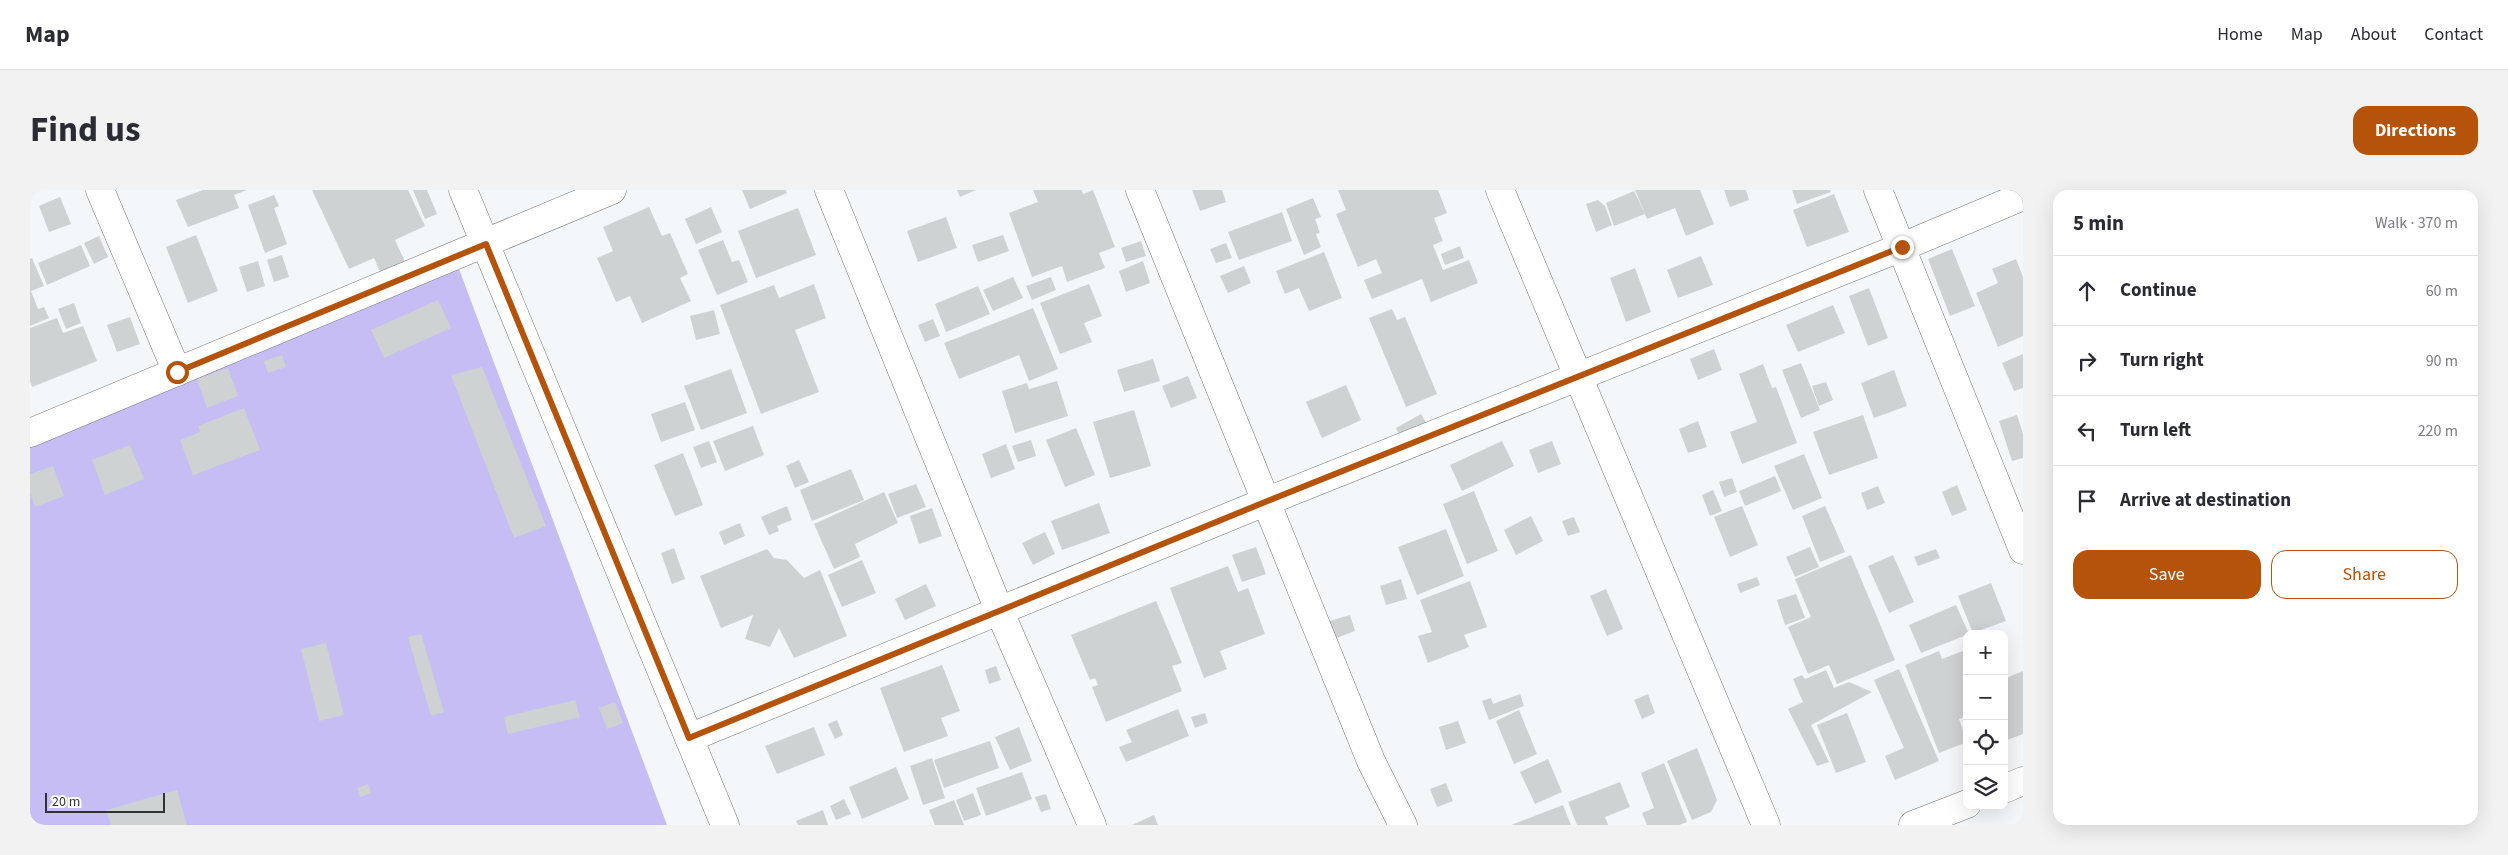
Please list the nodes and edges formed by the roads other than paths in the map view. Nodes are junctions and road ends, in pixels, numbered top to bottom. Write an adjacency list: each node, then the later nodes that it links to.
1 (100, 190): 11 (street)
2 (463, 190): 9 (street)
3 (612, 190): 9 (street)
4 (828, 190): 16 (street)
5 (1140, 190): 14 (street)
6 (1500, 190): 12 (street)
7 (1878, 190): 10 (street)
8 (2023, 196): 10 (street)
9 (486, 244): 11 (street); 17 (street)
10 (1902, 247): 12 (street); 15 (street)
11 (177, 372): 13 (street)
12 (1577, 376): 14 (street); 24 (street)
13 (30, 433)
14 (1265, 502): 16 (street); 23 (street)
15 (2023, 550)
16 (999, 610): 17 (street); 22 (street)
17 (689, 738): 21 (street)
18 (2023, 782): 19 (street)
19 (2008, 788)
20 (1963, 806): 25 (street)
21 (725, 825)
22 (1092, 825)
23 (1403, 825)
24 (1766, 825)
25 (1913, 825)

